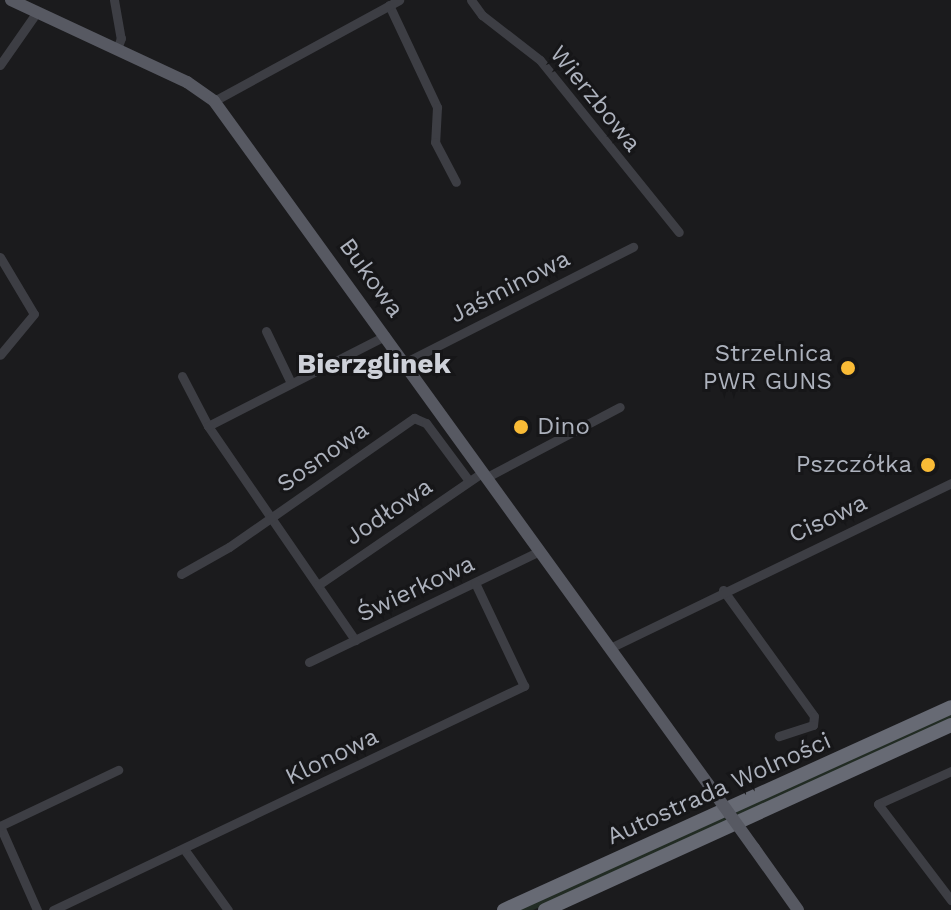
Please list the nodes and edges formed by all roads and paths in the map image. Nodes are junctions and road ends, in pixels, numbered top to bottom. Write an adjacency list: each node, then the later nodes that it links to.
1 (11, 0): 5 (main road, Bukowa)
2 (114, 0): 6 (street)
3 (471, 0): 10 (street, Wierzbowa)
4 (394, 3): 8 (street); 9 (street)
5 (37, 12): 6 (main road, Bukowa); 7 (street)
6 (117, 49): 8 (main road, Bukowa)
7 (0, 65)
8 (214, 101): 14 (main road, Bukowa)
9 (456, 182)
10 (679, 232)
11 (633, 247): 16 (street, Jaśminowa)
12 (0, 257): 15 (street)
13 (266, 331): 18 (street)
14 (385, 336): 16 (main road, Bukowa); 18 (street)
15 (0, 355)
16 (404, 363): 21 (main road, Bukowa)
17 (182, 376): 20 (street)
18 (291, 383): 20 (street)
19 (620, 407): 21 (street, Jodłowa)
20 (208, 426): 24 (street)
21 (485, 474): 22 (street, Jodłowa); 25 (main road, Bukowa)
22 (469, 481): 24 (street, Sosnowa); 28 (street, Jodłowa)
23 (951, 483): 29 (street, Cisowa)
24 (271, 518): 26 (street, Sosnowa); 28 (street)
25 (540, 551): 27 (street, Świerkowa); 31 (main road, Bukowa)
26 (181, 574)
27 (475, 583): 30 (street, Świerkowa); 39 (street, Klonowa)
28 (318, 585): 30 (street)
29 (723, 590): 31 (street, Cisowa); 35 (street)
30 (355, 640): 32 (street, Świerkowa)
31 (610, 648): 46 (main road, Bukowa, bridge)
32 (309, 662)
33 (951, 707): 44 (highway, Autostrada Wolności)
34 (951, 725): 45 (highway, Autostrada Wolności)
35 (779, 736)
36 (118, 770): 38 (street)
37 (951, 771): 40 (street)
38 (0, 826): 41 (street)
39 (184, 849): 42 (street, Klonowa); 43 (street)
40 (951, 900)
41 (37, 910)
42 (53, 910)
43 (228, 910)
44 (504, 910)
45 (545, 910)
46 (798, 910)

